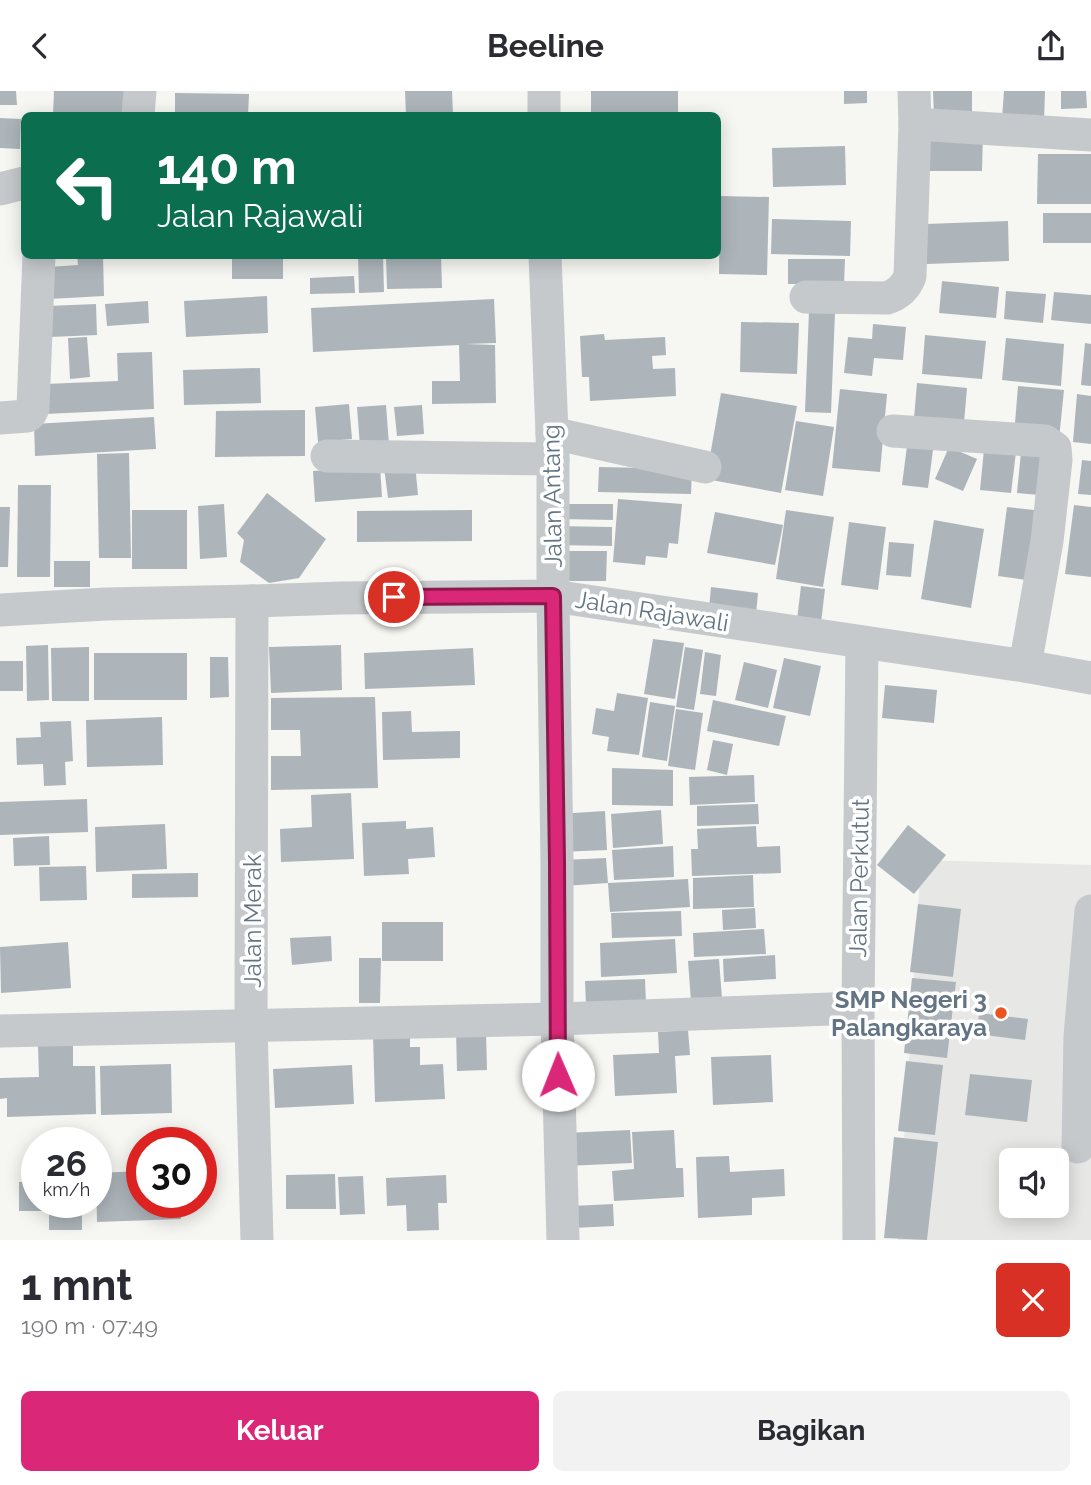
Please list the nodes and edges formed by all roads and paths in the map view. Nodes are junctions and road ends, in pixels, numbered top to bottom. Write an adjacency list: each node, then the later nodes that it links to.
1 (139, 91): 4 (street)
2 (544, 91): 5 (street)
3 (914, 91): 6 (street)
4 (138, 112)
5 (544, 112)
6 (915, 124): 7 (street); 12 (street)
7 (1091, 135)
8 (21, 184): 9 (street)
9 (0, 189)
10 (39, 259): 13 (street)
11 (545, 259): 15 (street, Jalan Antang)
12 (806, 297)
13 (0, 418)
14 (893, 432): 22 (street)
15 (552, 446): 16 (street); 17 (street); 18 (street, Jalan Antang)
16 (327, 456)
17 (705, 467)
18 (553, 596): 19 (street, Jalan Rajawali); 21 (street, Jalan Rajawali); 26 (street, Jalan Antang)
19 (251, 601): 20 (street, Jalan Rajawali); 27 (street, Jalan Merak)
20 (0, 610)
21 (862, 643): 22 (street, Jalan Rajawali); 25 (street, Jalan Perkutut)
22 (1025, 666): 23 (street, Jalan Rajawali)
23 (1091, 678)
24 (1091, 911): 29 (street)
25 (858, 1008): 26 (street); 32 (street, Jalan Perkutut)
26 (557, 1019): 27 (street); 31 (street, Jalan Antang)
27 (251, 1026): 28 (street); 30 (street, Jalan Merak)
28 (0, 1031)
29 (1078, 1147)
30 (257, 1240)
31 (563, 1240)
32 (859, 1240)

